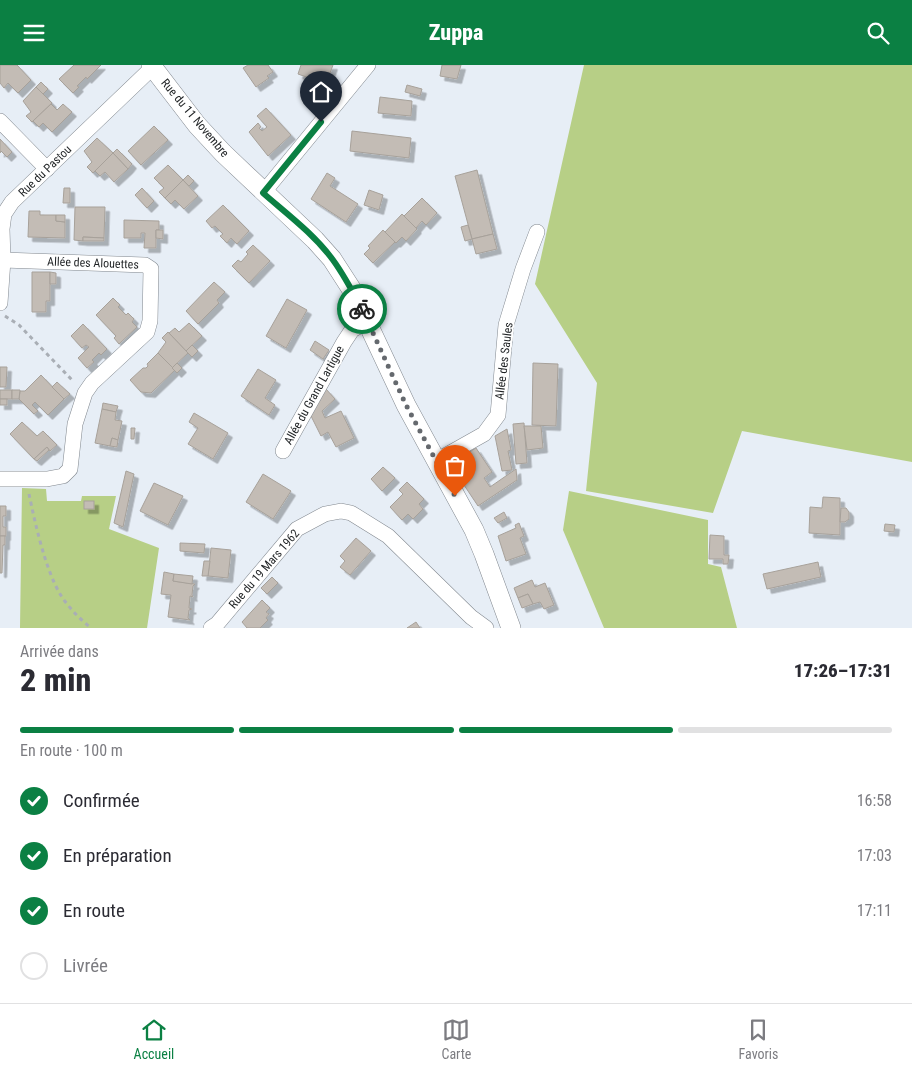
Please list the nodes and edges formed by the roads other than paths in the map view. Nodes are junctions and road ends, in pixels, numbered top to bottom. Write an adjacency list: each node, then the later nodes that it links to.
1 (368, 65): 5 (street)
2 (152, 66): 4 (street, Rue du Pastou); 5 (street, Rue du 11 Novembre)
3 (0, 121): 4 (street)
4 (47, 169): 6 (street, Rue du Pastou)
5 (263, 193): 10 (street, Rue du 11 Novembre)
6 (2, 214): 8 (street, Rue du Pastou)
7 (537, 232): 12 (street, Allée des Saules)
8 (3, 260): 9 (street, Rue du Pastou); 13 (street, Allée des Alouettes)
9 (0, 303)
10 (368, 321): 11 (street, Allée du Grand Lartigue); 12 (street, Rue du 11 Novembre)
11 (282, 451)
12 (436, 461): 16 (street, Rue du 11 Novembre)
13 (0, 479)
14 (216, 627): 15 (street, Rue du 19 Mars 1962)
15 (486, 628)
16 (511, 628)

